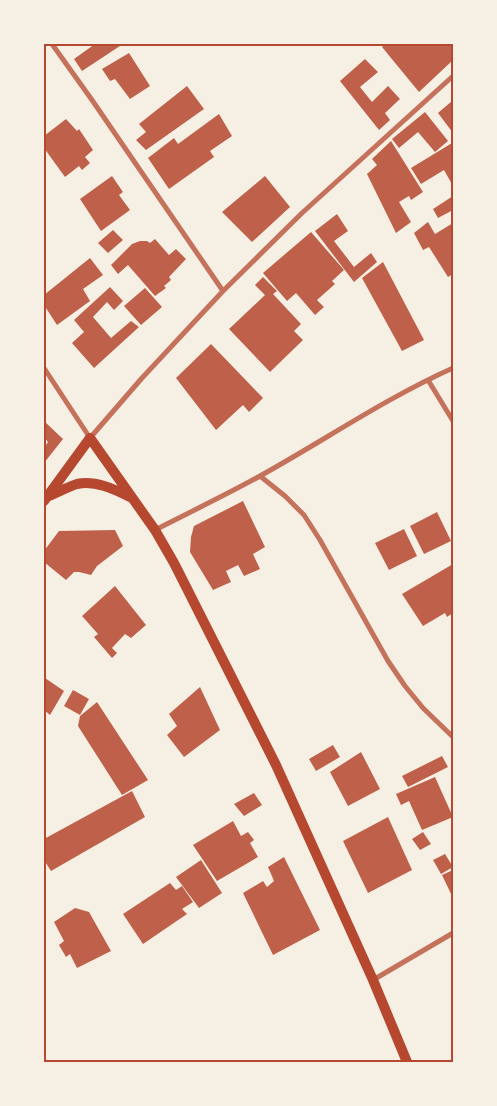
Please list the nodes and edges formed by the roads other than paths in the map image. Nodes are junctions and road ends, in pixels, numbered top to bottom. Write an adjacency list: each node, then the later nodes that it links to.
1 (52, 44): 3 (street)
2 (453, 76): 3 (street)
3 (223, 291): 8 (street)
4 (44, 368): 8 (street)
5 (453, 368): 6 (street)
6 (428, 380): 7 (street); 9 (street)
7 (453, 421)
8 (90, 438): 10 (main road); 11 (main road)
9 (260, 476): 12 (street); 13 (street)
10 (45, 499): 11 (main road)
11 (133, 499): 12 (main road)
12 (155, 530): 15 (main road)
13 (453, 737)
14 (453, 933): 15 (street)
15 (373, 980): 16 (main road)
16 (407, 1062)

